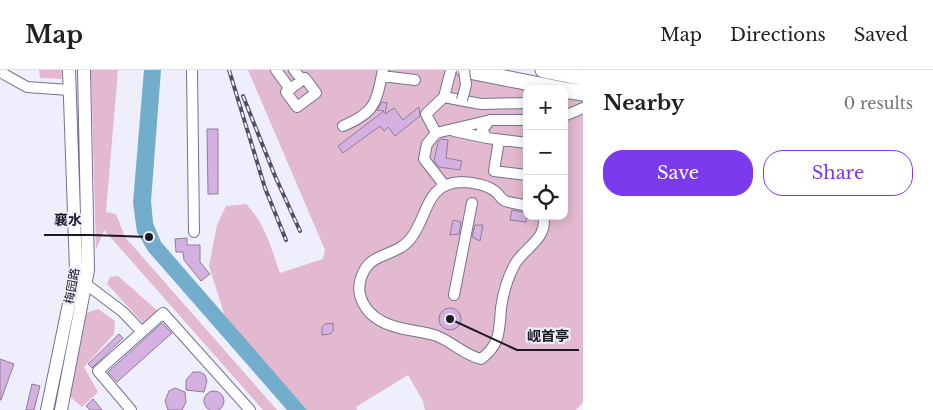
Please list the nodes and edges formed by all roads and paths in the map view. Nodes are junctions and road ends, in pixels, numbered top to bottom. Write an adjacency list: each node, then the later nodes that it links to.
1 (18, 70): 15 (street)
2 (68, 70): 18 (main road, 梅园路)
3 (84, 70): 40 (main road, 梅园路)
4 (192, 70): 39 (street)
5 (294, 70): 13 (street)
6 (451, 70): 21 (street)
7 (464, 70): 16 (highway); 22 (street, bridge)
8 (543, 70): 12 (highway)
9 (282, 72): 17 (street)
10 (382, 73): 14 (street); 28 (street)
11 (1, 75): 15 (street)
12 (583, 78)
13 (302, 80): 17 (street); 17 (street)
14 (415, 80)
15 (19, 83): 18 (street)
16 (537, 85)
17 (290, 89)
18 (69, 90): 43 (main road, 梅园路)
19 (568, 91): 20 (highway)
20 (583, 93)
21 (444, 97): 22 (street); 30 (street)
22 (462, 100): 23 (street)
23 (523, 102)
24 (583, 108): 25 (street)
25 (568, 114)
26 (491, 120): 27 (street); 29 (street); 31 (street)
27 (523, 120)
28 (343, 126)
29 (448, 130): 30 (street); 31 (street)
30 (436, 133): 35 (street)
31 (487, 138): 32 (street)
32 (498, 140): 33 (street); 34 (street)
33 (523, 143)
34 (523, 175)
35 (445, 186): 37 (street); 38 (street)
36 (472, 203): 41 (street)
37 (523, 205)
38 (543, 220)
39 (194, 232)
40 (86, 284): 42 (street); 44 (main road, 梅园路)
41 (454, 295)
42 (141, 331): 45 (street); 46 (street)
43 (47, 410)
44 (61, 410)
45 (131, 410)
46 (250, 410)

